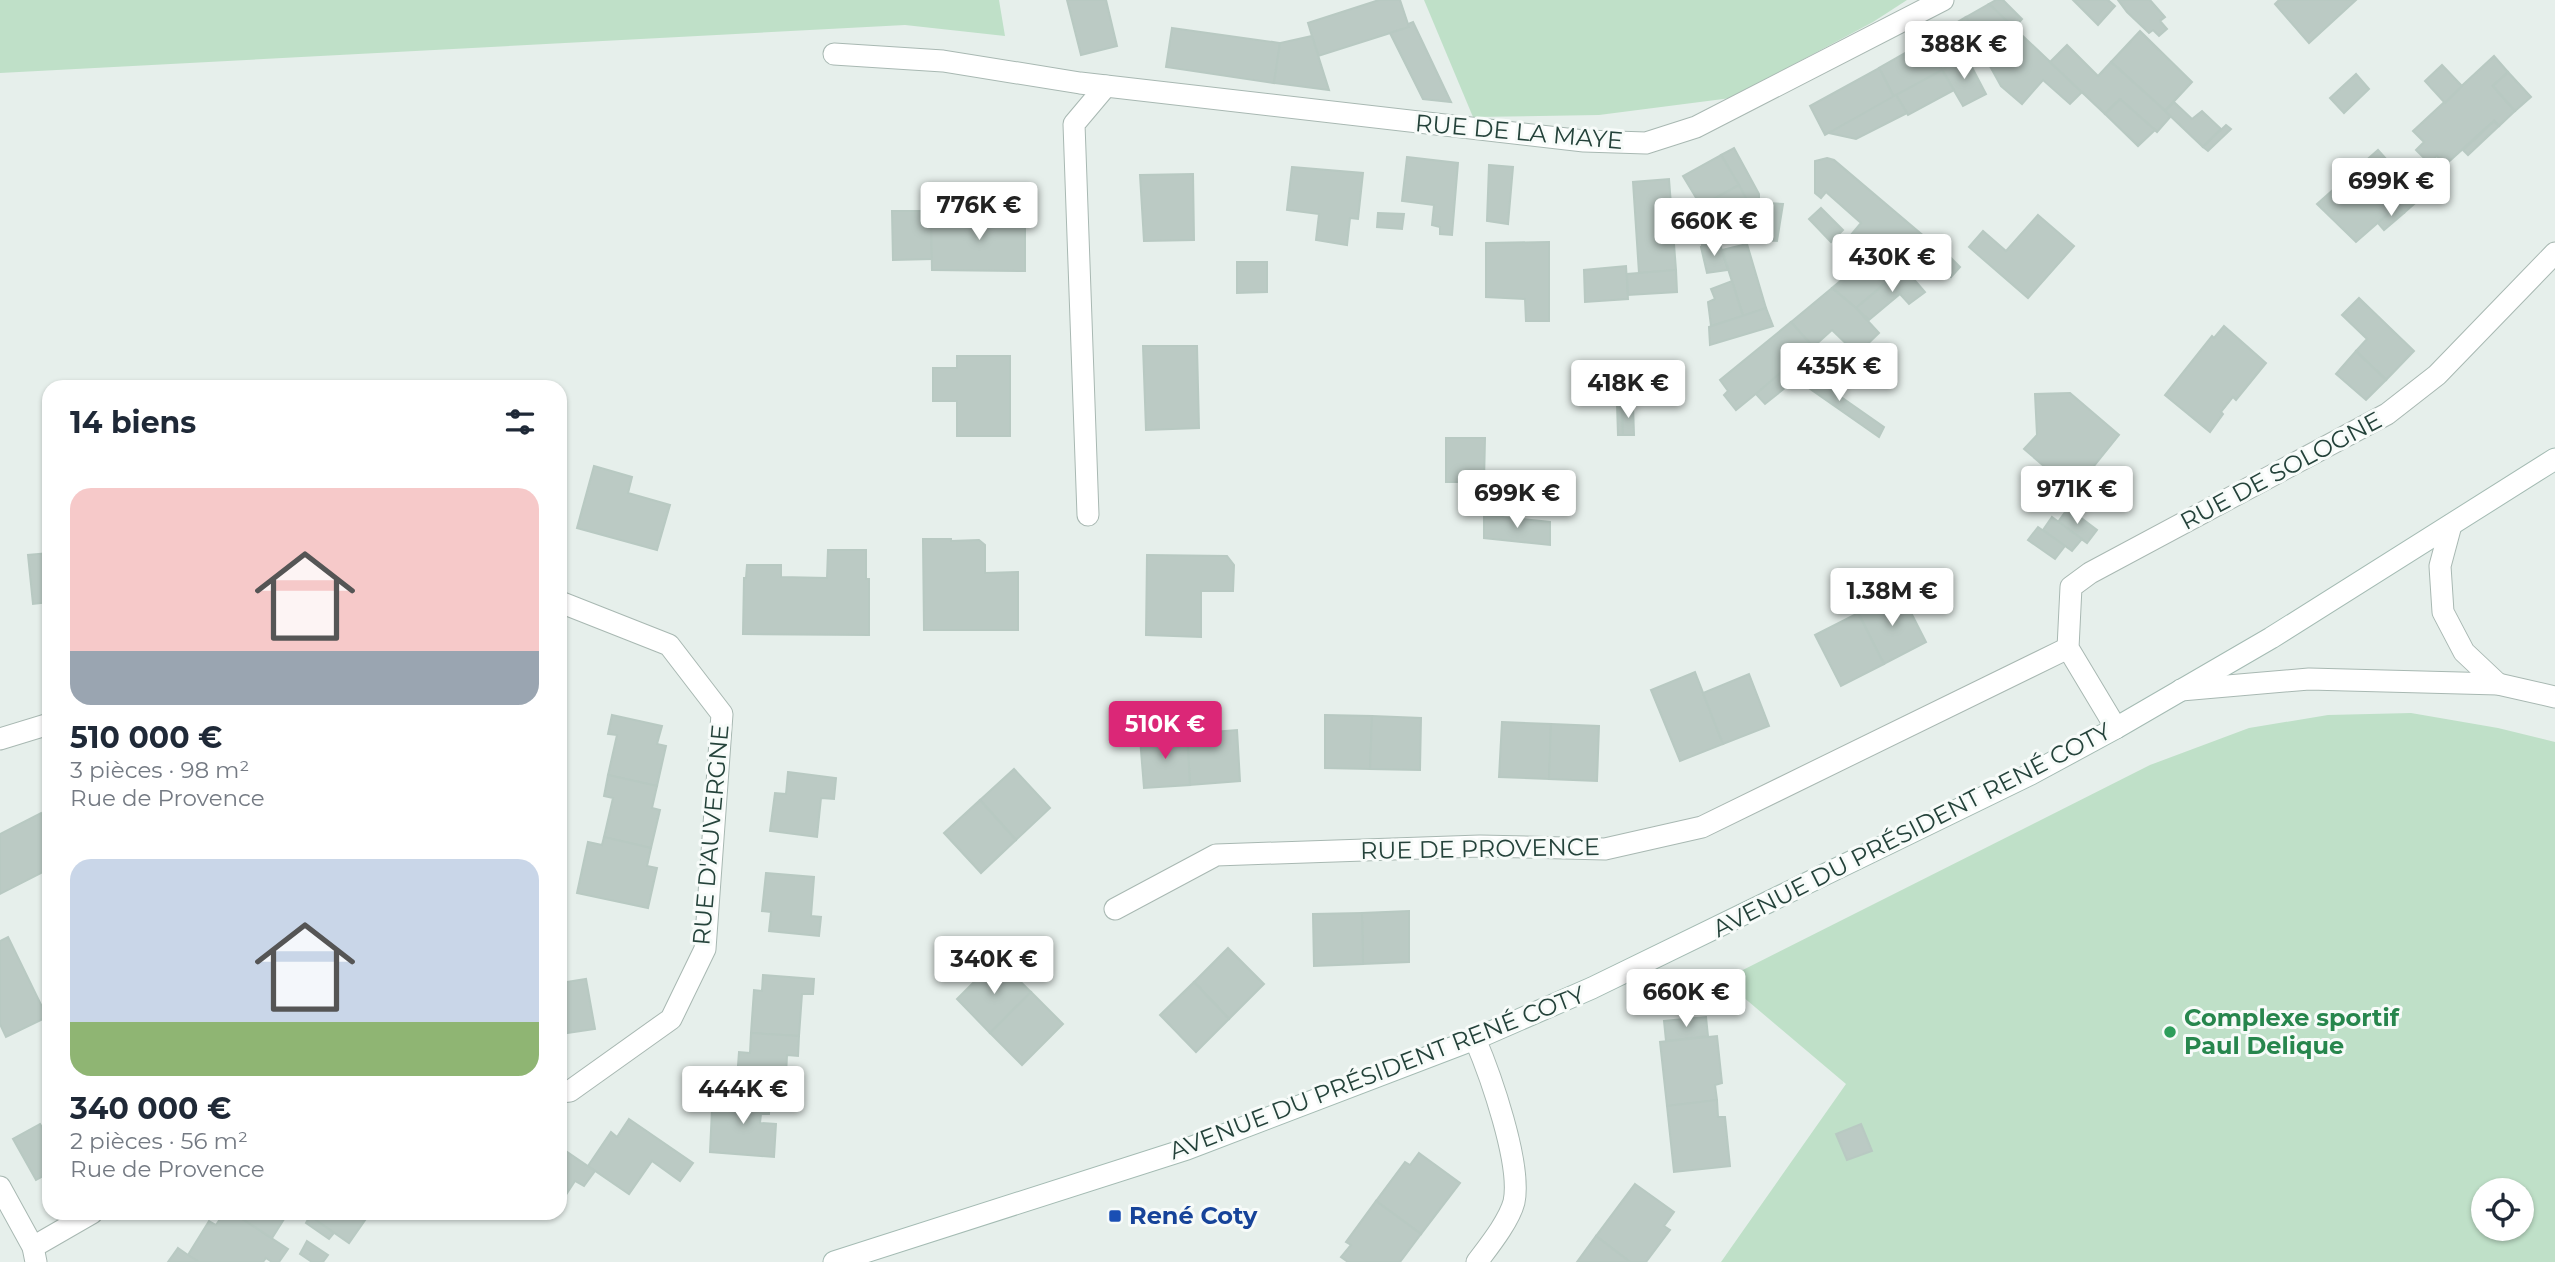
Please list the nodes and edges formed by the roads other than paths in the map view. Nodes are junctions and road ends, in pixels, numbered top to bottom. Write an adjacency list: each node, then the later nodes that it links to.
1 (1943, 0): 3 (street, RUE DE LA MAYE)
2 (834, 54): 3 (street, RUE DE LA MAYE)
3 (1106, 86): 6 (street)
4 (2555, 253): 9 (street, RUE DE SOLOGNE)
5 (2555, 459): 7 (street, AVENUE DU PRÉSIDENT RENÉ COTY)
6 (1088, 515)
7 (2451, 525): 10 (street); 11 (street, AVENUE DU PRÉSIDENT RENÉ COTY)
8 (567, 605): 18 (street, RUE D'AUVERGNE)
9 (2068, 648): 14 (street); 16 (street, RUE DE PROVENCE)
10 (2498, 684): 11 (street); 12 (street)
11 (2181, 690): 14 (street, AVENUE DU PRÉSIDENT RENÉ COTY)
12 (2555, 697)
13 (42, 725): 15 (street)
14 (2116, 728): 17 (street, AVENUE DU PRÉSIDENT RENÉ COTY)
15 (0, 740)
16 (1115, 909)
17 (1475, 1039): 22 (street, AVENUE DU PRÉSIDENT RENÉ COTY); 23 (street)
18 (567, 1091)
19 (0, 1187): 21 (street)
20 (82, 1220): 21 (street)
21 (34, 1254)
22 (834, 1262)
23 (1477, 1262)

